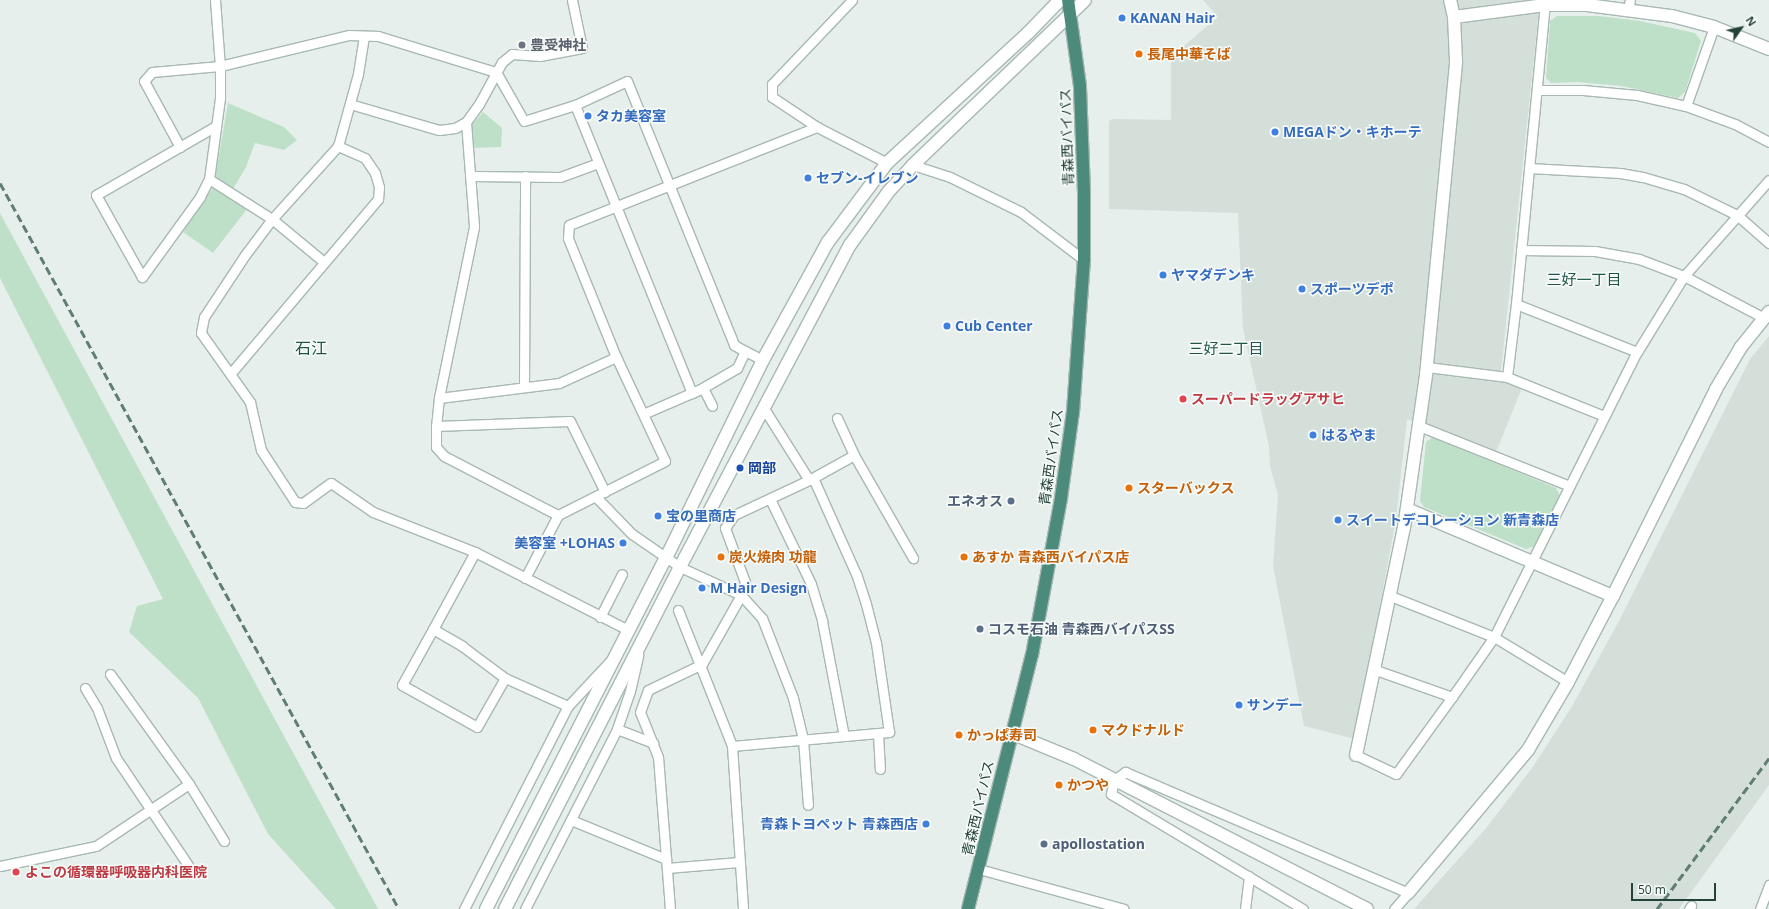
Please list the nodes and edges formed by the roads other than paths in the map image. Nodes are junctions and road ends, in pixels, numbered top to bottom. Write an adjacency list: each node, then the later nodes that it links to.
1 (215, 0): 15 (street)
2 (572, 0): 16 (street)
3 (852, 0): 23 (street)
4 (1060, 0): 28 (street)
5 (1068, 0): 10 (highway, 青森西バイパス)
6 (1085, 0): 10 (street)
7 (1450, 0): 11 (street)
8 (1545, 5): 9 (street); 11 (street); 17 (street)
9 (1629, 5): 12 (street)
10 (1070, 13): 29 (street); 41 (highway, 青森西バイパス)
11 (1454, 17): 50 (street)
12 (1714, 27): 14 (street); 20 (street)
13 (364, 36): 15 (street); 16 (street); 18 (street)
14 (1769, 49)
15 (220, 66): 22 (street); 26 (street)
16 (496, 72): 19 (street); 21 (street)
17 (1538, 90): 20 (street); 30 (street)
18 (350, 104): 21 (street); 25 (street)
19 (575, 105): 27 (street); 35 (street)
20 (1686, 106): 24 (street)
21 (466, 122): 31 (street)
22 (216, 126): 26 (street); 33 (street)
23 (817, 127): 28 (street); 35 (street)
24 (1769, 142)
25 (338, 146): 38 (street); 42 (street)
26 (180, 147): 33 (street)
27 (598, 163): 32 (street); 36 (street)
28 (887, 163): 49 (street)
29 (913, 165): 41 (street); 58 (street)
30 (1529, 168): 37 (street); 40 (street)
31 (472, 176): 32 (street); 56 (street)
32 (525, 176): 53 (street)
33 (210, 179): 38 (street)
34 (1769, 180): 37 (street)
35 (670, 187): 36 (street); 46 (street)
36 (616, 208): 48 (street); 55 (street)
37 (1737, 215): 39 (street); 43 (street)
38 (272, 219): 42 (street); 51 (street)
39 (1769, 243)
40 (1521, 250): 43 (street); 44 (street)
41 (1084, 260): 98 (highway, 青森西バイパス)
42 (324, 262): 51 (street)
43 (1684, 276): 45 (street); 47 (street)
44 (1516, 304): 47 (street); 52 (street)
45 (1766, 315): 81 (street)
46 (745, 351): 49 (street); 54 (street)
47 (1637, 352): 60 (street)
48 (616, 357): 53 (street); 59 (street)
49 (763, 360): 73 (street)
50 (1427, 367): 52 (street); 63 (street)
51 (231, 373): 72 (street)
52 (1507, 377): 60 (street)
53 (524, 386): 56 (street)
54 (703, 388): 55 (street); 57 (street)
55 (692, 393): 59 (street)
56 (440, 398): 62 (street)
57 (712, 406)
58 (763, 407): 65 (street); 76 (street)
59 (643, 414): 67 (street)
60 (1604, 416): 66 (street)
61 (837, 418): 64 (street)
62 (436, 426): 67 (street); 71 (street)
63 (1419, 426): 66 (street); 70 (street)
64 (854, 455): 65 (street); 74 (street)
65 (811, 479): 69 (street); 99 (street)
66 (1570, 486): 75 (street)
67 (605, 492): 68 (street)
68 (596, 497): 71 (street); 73 (street)
69 (770, 499): 79 (street); 100 (street)
70 (1407, 509): 75 (street); 80 (street)
71 (558, 515): 78 (street)
72 (475, 552): 78 (street); 84 (street)
73 (666, 558): 76 (street); 85 (street)
74 (913, 558)
75 (1532, 562): 81 (street); 86 (street)
76 (680, 567): 79 (street); 87 (street)
77 (622, 574): 83 (street)
78 (525, 578): 83 (street)
79 (741, 595): 89 (street); 101 (street)
80 (1388, 595): 86 (street); 90 (street)
81 (1613, 596): 93 (street)
82 (678, 610): 89 (street)
83 (600, 617): 85 (street)
84 (433, 629): 92 (street); 92 (street)
85 (628, 630): 88 (street)
86 (1494, 637): 93 (street); 95 (street)
87 (641, 646): 97 (street); 123 (street)
88 (615, 656): 96 (street); 122 (street)
89 (702, 664): 102 (street); 103 (street)
90 (1373, 669): 95 (street); 104 (street)
91 (110, 674): 107 (street)
92 (505, 678): 96 (street)
93 (1568, 682): 120 (street)
94 (85, 688): 109 (street)
95 (1452, 697): 104 (street)
96 (568, 706): 121 (street)
97 (617, 729): 102 (street); 110 (street)
98 (1011, 732): 106 (street); 117 (highway, 青森西バイパス)
99 (878, 734): 100 (street); 105 (street)
100 (844, 736): 101 (street)
101 (804, 739): 103 (street); 108 (street)
102 (653, 743): 112 (street)
103 (732, 746): 113 (street)
104 (1356, 755)
105 (880, 769)
106 (1114, 780): 118 (street); 120 (street); 131 (street)
107 (189, 784): 109 (street); 111 (street)
108 (808, 805)
109 (152, 808): 114 (street); 115 (street)
110 (571, 820): 112 (street); 124 (street)
111 (224, 841)
112 (666, 859): 116 (street)
113 (739, 862): 116 (street); 126 (street)
114 (188, 865)
115 (0, 866)
116 (667, 868): 125 (street)
117 (979, 869): 127 (highway, 青森西バイパス); 128 (street)
118 (1249, 876): 129 (street); 130 (street)
119 (1769, 886): 133 (street)
120 (1408, 893): 132 (street)
121 (464, 909)
122 (486, 909)
123 (505, 909)
124 (525, 909)
125 (670, 909)
126 (742, 909)
127 (968, 909)
128 (1124, 909)
129 (1245, 909)
130 (1303, 909)
131 (1367, 909)
132 (1394, 909)
133 (1760, 909)

